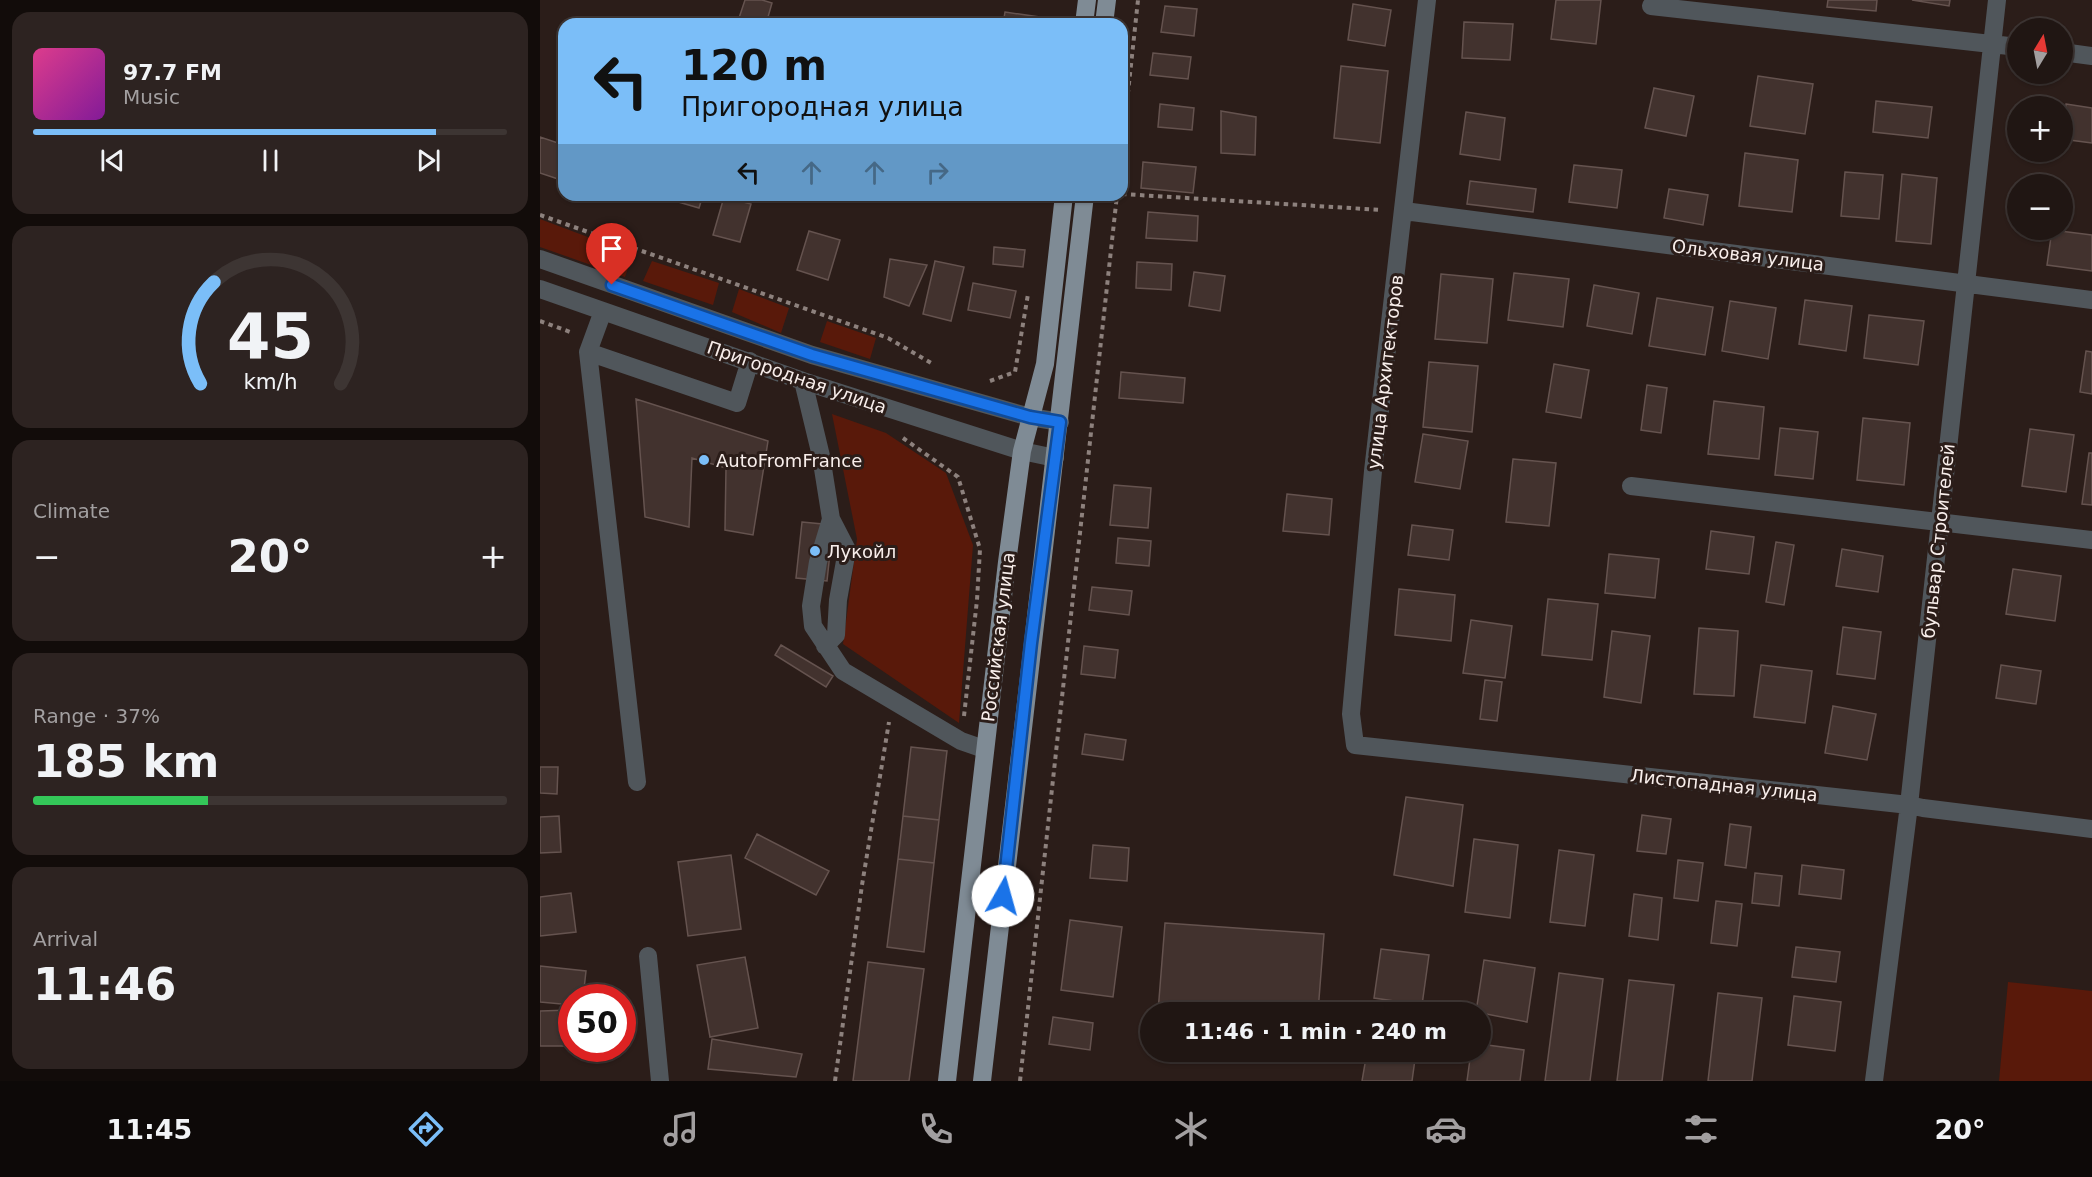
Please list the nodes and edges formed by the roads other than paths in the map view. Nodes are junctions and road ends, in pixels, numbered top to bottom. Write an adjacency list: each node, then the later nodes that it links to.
1 (1087, 0): 6 (main road)
2 (1107, 0): 7 (main road)
3 (1426, 0): 14 (street, улица Архитекторов)
4 (1997, 0): 8 (street, бульвар Строителей)
5 (1651, 6): 8 (street)
6 (1085, 18)
7 (1105, 18)
8 (1992, 45): 9 (street); 16 (street, бульвар Строителей)
9 (2007, 46)
10 (2073, 53): 11 (street)
11 (2092, 56)
12 (1063, 201): 23 (main road, Российская улица)
13 (1084, 201): 24 (main road, Российская улица)
14 (1404, 211): 16 (street, Ольховая улица); 32 (street, улица Архитекторов)
15 (540, 259): 23 (street, Пригородная улица)
16 (1966, 283): 18 (street, Ольховая улица); 29 (street, бульвар Строителей)
17 (540, 289): 19 (street, Пригородная улица)
18 (2092, 300)
19 (603, 311): 20 (street); 21 (street, Пригородная улица)
20 (590, 346): 21 (street); 34 (street)
21 (750, 361): 22 (street, Пригородная улица)
22 (803, 381): 25 (street, Пригородная улица); 28 (street)
23 (1030, 417): 24 (street, Пригородная улица); 25 (main road, Российская улица)
24 (1060, 422): 26 (main road, Российская улица)
25 (1022, 451): 26 (street, Пригородная улица); 33 (main road, Российская улица)
26 (1055, 458): 40 (main road, Российская улица)
27 (1631, 486): 29 (street)
28 (831, 519): 31 (street); 31 (street)
29 (1940, 522): 30 (street); 35 (street, бульвар Строителей)
30 (2092, 540)
31 (825, 645): 33 (street)
32 (1355, 745): 35 (street, Листопадная улица)
33 (984, 749): 39 (main road, Российская улица)
34 (637, 782)
35 (1909, 805): 36 (street, Листопадная улица); 41 (street, бульвар Строителей)
36 (2092, 829)
37 (648, 956): 38 (street)
38 (660, 1081)
39 (946, 1081)
40 (982, 1081)
41 (1874, 1081)

